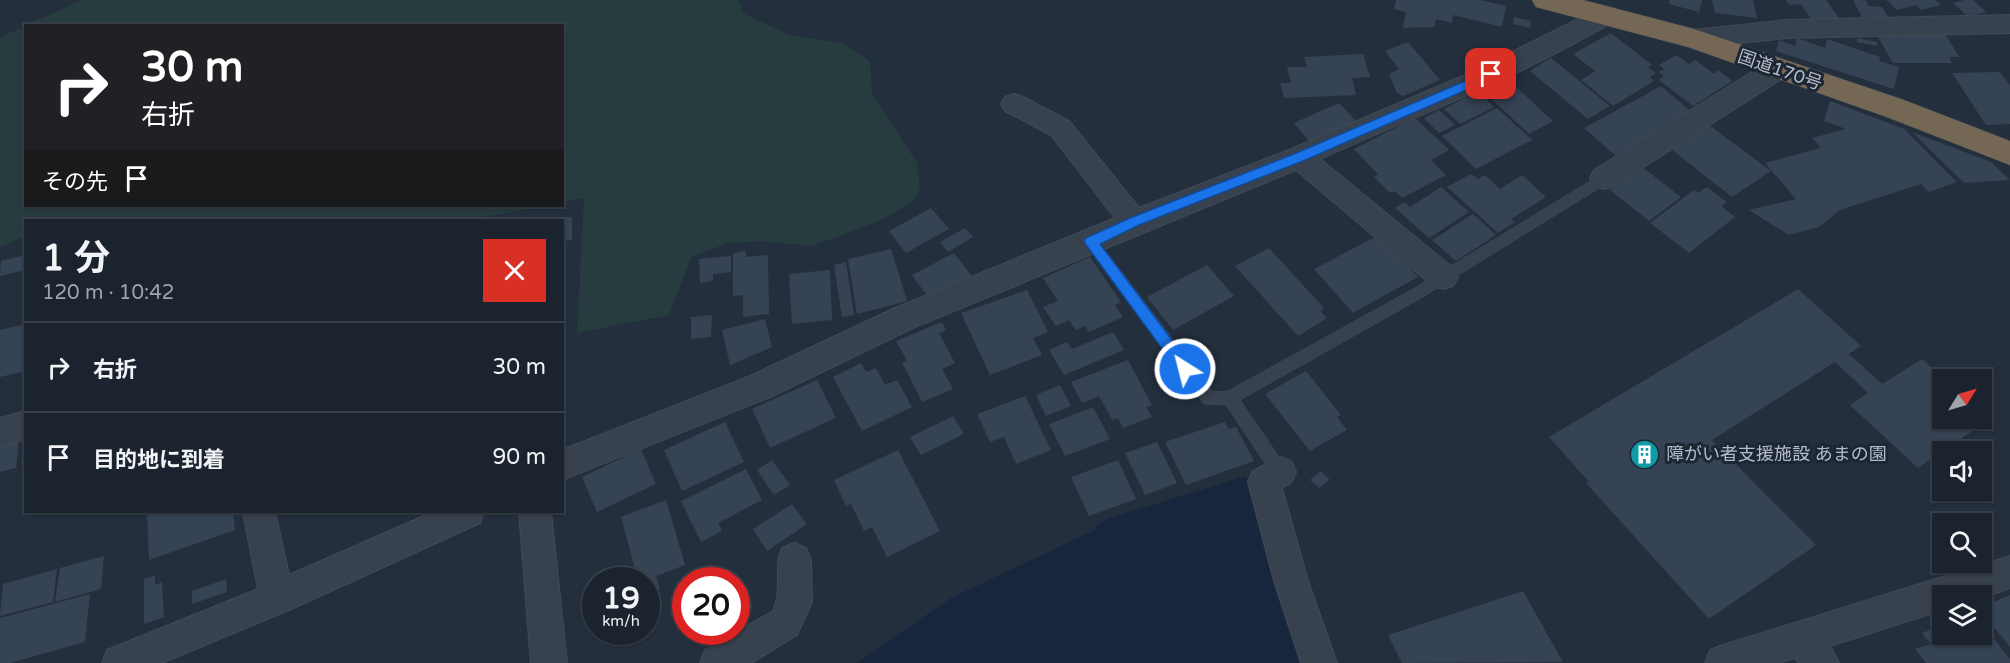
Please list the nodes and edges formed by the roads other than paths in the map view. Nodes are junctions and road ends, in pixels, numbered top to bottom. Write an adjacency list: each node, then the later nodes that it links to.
1 (1546, 0): 3 (highway, 国道170号)
2 (1988, 0): 4 (street)
3 (1605, 15): 5 (highway, 国道170号); 9 (street)
4 (2009, 24): 5 (street)
5 (1694, 39): 6 (highway, 国道170号)
6 (1777, 69): 8 (highway, 国道170号); 10 (street)
7 (1014, 104): 11 (street)
8 (2010, 153)
9 (1299, 158): 11 (street); 13 (street)
10 (1604, 178): 13 (lane)
11 (1134, 222): 12 (street)
12 (1091, 242): 14 (lane); 17 (street)
13 (1443, 277): 14 (lane)
14 (1230, 399): 18 (lane)
15 (24, 426): 16 (street)
16 (0, 432)
17 (564, 464)
18 (1281, 472): 29 (street)
19 (259, 513): 24 (street)
20 (466, 513): 24 (street)
21 (535, 513): 27 (street)
22 (794, 559): 28 (street)
23 (2010, 572): 25 (street)
24 (277, 598): 26 (street)
25 (1811, 651): 30 (street)
26 (120, 663)
27 (549, 663)
28 (718, 663)
29 (1319, 663)
30 (1723, 663)

